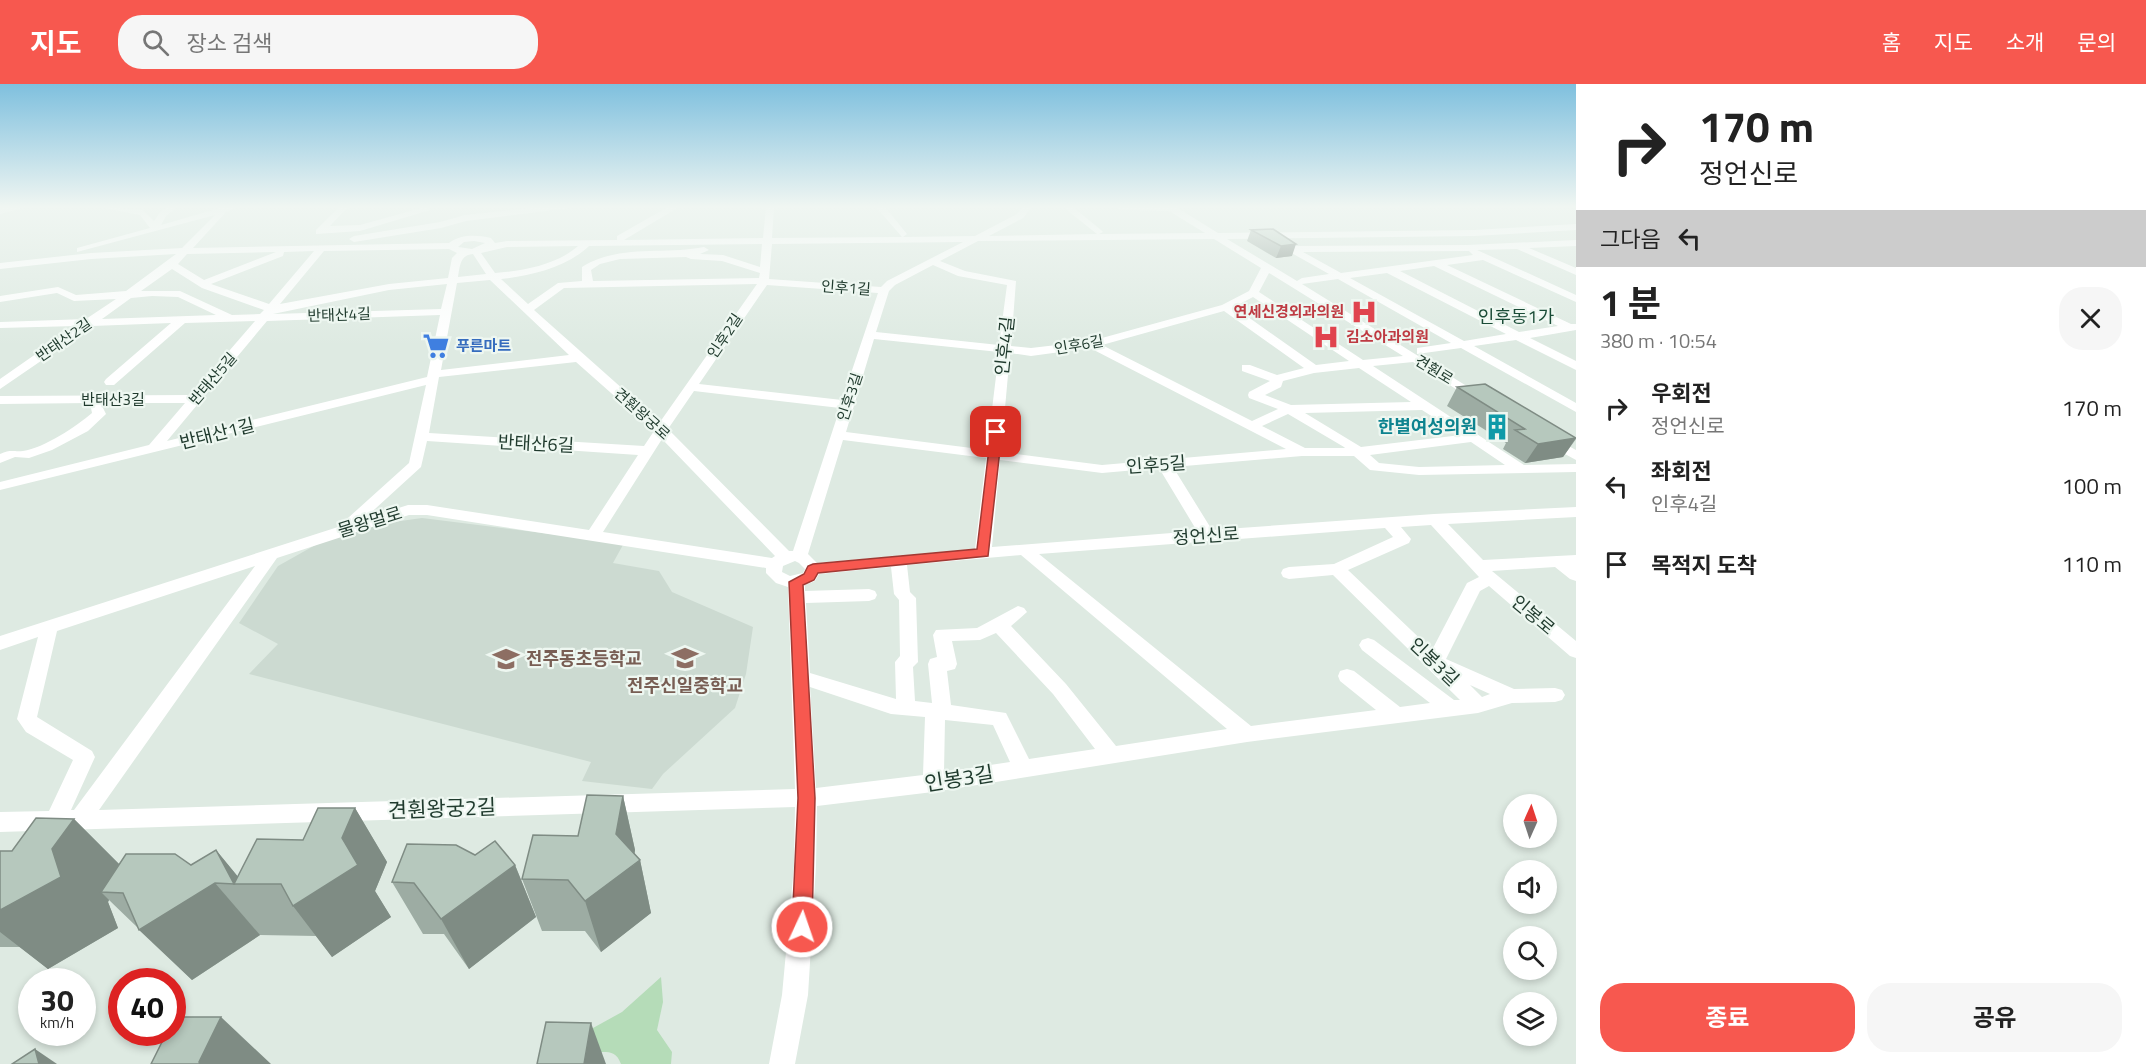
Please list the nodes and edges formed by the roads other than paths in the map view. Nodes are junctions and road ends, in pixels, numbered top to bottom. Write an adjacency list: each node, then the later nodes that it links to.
1 (82, 253): 20 (street)
2 (184, 253): 21 (street, 반태산2길)
3 (288, 253): 35 (street)
4 (315, 253): 49 (street, 반태산5길)
5 (468, 253): 33 (street)
6 (480, 253): 30 (street, 견훤왕궁로)
7 (576, 253): 30 (street)
8 (692, 253): 16 (street)
9 (766, 253): 31 (street)
10 (948, 253): 18 (street)
11 (1246, 253): 26 (street, 견훤로)
12 (1255, 253): 34 (street, 견훤로)
13 (1297, 253): 32 (street)
14 (1475, 253): 17 (street)
15 (1531, 253): 24 (street)
16 (681, 255): 31 (street); 36 (street)
17 (1483, 257): 19 (street); 37 (street)
18 (931, 261): 39 (street); 61 (street, 인후4길)
19 (1455, 261): 22 (street); 38 (street)
20 (29, 264): 23 (street); 29 (street)
21 (172, 264): 35 (street); 42 (street, 반태산2길)
22 (1437, 264): 27 (street); 56 (street)
23 (0, 266)
24 (1562, 266): 25 (street); 28 (street)
25 (1576, 266)
26 (1266, 268): 40 (street); 62 (street, 견훤로)
27 (1390, 270): 32 (street); 58 (street)
28 (1576, 272)
29 (0, 276)
30 (493, 277): 33 (street); 47 (street, 견훤왕궁로)
31 (765, 277): 36 (street, 인후1길); 39 (street, 인후1길); 72 (street, 인후2길)
32 (1338, 277): 34 (street); 60 (street)
33 (453, 280): 48 (street); 49 (street)
34 (1302, 281): 62 (street, 견훤로)
35 (202, 284): 49 (street)
36 (588, 285): 47 (street, 인후1길)
37 (1543, 285): 38 (street); 45 (street)
38 (1519, 289): 56 (street)
39 (884, 290): 57 (street, 인후3길)
40 (1253, 293): 46 (street, 인후6길); 64 (street)
41 (175, 294): 42 (street, 반태산2길); 50 (street, 반태산4길); 52 (street)
42 (128, 295): 43 (street, 반태산2길); 53 (street, 반태산2길)
43 (86, 297): 44 (street, 반태산2길); 54 (street)
44 (0, 299)
45 (1576, 299)
46 (1226, 307): 59 (street, 인후6길); 67 (street)
47 (528, 309): 63 (street, 견훤왕궁로)
48 (447, 312): 49 (street, 반태산4길); 68 (street)
49 (269, 313): 50 (street, 반태산4길); 74 (street, 반태산5길)
50 (231, 318): 51 (street, 반태산4길)
51 (183, 319): 52 (street, 반태산4길); 70 (street)
52 (138, 321): 53 (street, 반태산4길)
53 (89, 322): 54 (street, 반태산4길); 71 (street, 반태산2길)
54 (46, 324): 55 (street, 반태산4길)
55 (0, 325)
56 (1574, 326): 58 (street)
57 (870, 335): 61 (street, 인후6길); 78 (street, 인후3길)
58 (1519, 336): 60 (street); 65 (street)
59 (1092, 344): 61 (street, 인후6길); 84 (street)
60 (1463, 345): 62 (street); 81 (street)
61 (1005, 348): 94 (street, 인후4길)
62 (1418, 355): 64 (street); 73 (street, 견훤로); 79 (street, 견훤로)
63 (579, 358): 68 (street, 반태산1길); 85 (street, 견훤왕궁로)
64 (1360, 364): 67 (street); 80 (street)
65 (1576, 366)
66 (1246, 368): 69 (street)
67 (1314, 369): 69 (street)
68 (434, 377): 87 (street); 90 (street, 반태산1길)
69 (1276, 379): 83 (street)
70 (110, 382)
71 (0, 385)
72 (691, 387): 78 (street); 85 (street, 인후2길)
73 (1490, 392)
74 (196, 399): 77 (street, 반태산3길); 90 (street, 반태산5길)
75 (0, 400): 76 (street, 반태산3길)
76 (29, 400): 77 (street, 반태산3길); 82 (street, 반태산3길)
77 (100, 400): 96 (street)
78 (848, 405): 86 (street, 인후3길)
79 (1492, 405)
80 (1423, 406): 83 (street); 88 (street)
81 (1576, 408)
82 (0, 409)
83 (1289, 409): 84 (street); 93 (street)
84 (1250, 427): 92 (street)
85 (661, 430): 91 (street, 인후2길); 110 (street, 견훤왕궁로)
86 (838, 435): 94 (street, 인후5길); 110 (street, 인후3길)
87 (423, 437): 91 (street, 반태산6길); 104 (street)
88 (1474, 438): 93 (street, 인후5길); 99 (street)
89 (1574, 440): 95 (street)
90 (152, 450): 100 (street, 반태산1길)
91 (649, 451): 105 (street, 인후2길)
92 (1302, 452): 93 (street, 인후5길); 97 (street, 인후5길)
93 (1358, 452): 99 (street)
94 (994, 453): 97 (street, 인후5길); 108 (street, 인후4길)
95 (1576, 456)
96 (0, 459)
97 (1164, 465): 106 (street)
98 (1576, 468): 99 (street)
99 (1521, 469)
100 (0, 486)
101 (1576, 512): 102 (street, 정언신로)
102 (1434, 519): 103 (street, 정언신로); 115 (street, 인봉로)
103 (1389, 523): 106 (street, 정언신로); 114 (street)
104 (341, 531): 105 (street, 물왕멀로); 109 (street, 물왕멀로)
105 (594, 536): 110 (street, 물왕멀로)
106 (1208, 536): 107 (street, 정언신로)
107 (1023, 549): 108 (street, 정언신로); 134 (street)
108 (983, 553): 111 (street, 정언신로)
109 (272, 554): 120 (street, 물왕멀로); 139 (street)
110 (786, 559): 118 (street); 118 (street)
111 (898, 560): 118 (street, 정언신로); 130 (street)
112 (1576, 560): 113 (street)
113 (1559, 561): 115 (street); 117 (street)
114 (1337, 569): 116 (street); 124 (street, 인봉3길)
115 (1484, 572): 123 (street, 인봉로); 124 (street)
116 (1289, 573)
117 (1576, 575)
118 (802, 583): 119 (street); 126 (street)
119 (869, 595)
120 (49, 628): 121 (street, 물왕멀로); 140 (street)
121 (0, 644)
122 (1368, 645): 131 (street, 인봉3길)
123 (1576, 651)
124 (1435, 662): 128 (street); 129 (street, 인봉3길)
125 (1347, 676): 133 (street)
126 (800, 677): 130 (street); 138 (street)
127 (1555, 695): 128 (street, 인봉3길)
128 (1512, 696): 129 (street, 인봉3길)
129 (1478, 705): 131 (street, 인봉3길)
130 (906, 707): 132 (street)
131 (1450, 708): 133 (street, 인봉3길)
132 (939, 711): 135 (street); 136 (street); 137 (street)
133 (1395, 715): 134 (street, 인봉3길)
134 (1247, 734): 135 (street, 인봉3길)
135 (1111, 755): 136 (street, 인봉3길)
136 (1024, 769): 137 (street, 인봉3길)
137 (933, 783): 138 (street, 인봉3길)
138 (806, 798): 139 (street, 견훤왕궁2길); 142 (street)
139 (78, 820): 140 (street, 견훤왕궁2길)
140 (55, 821): 141 (street, 견훤왕궁2길)
141 (0, 822)
142 (782, 1064)

